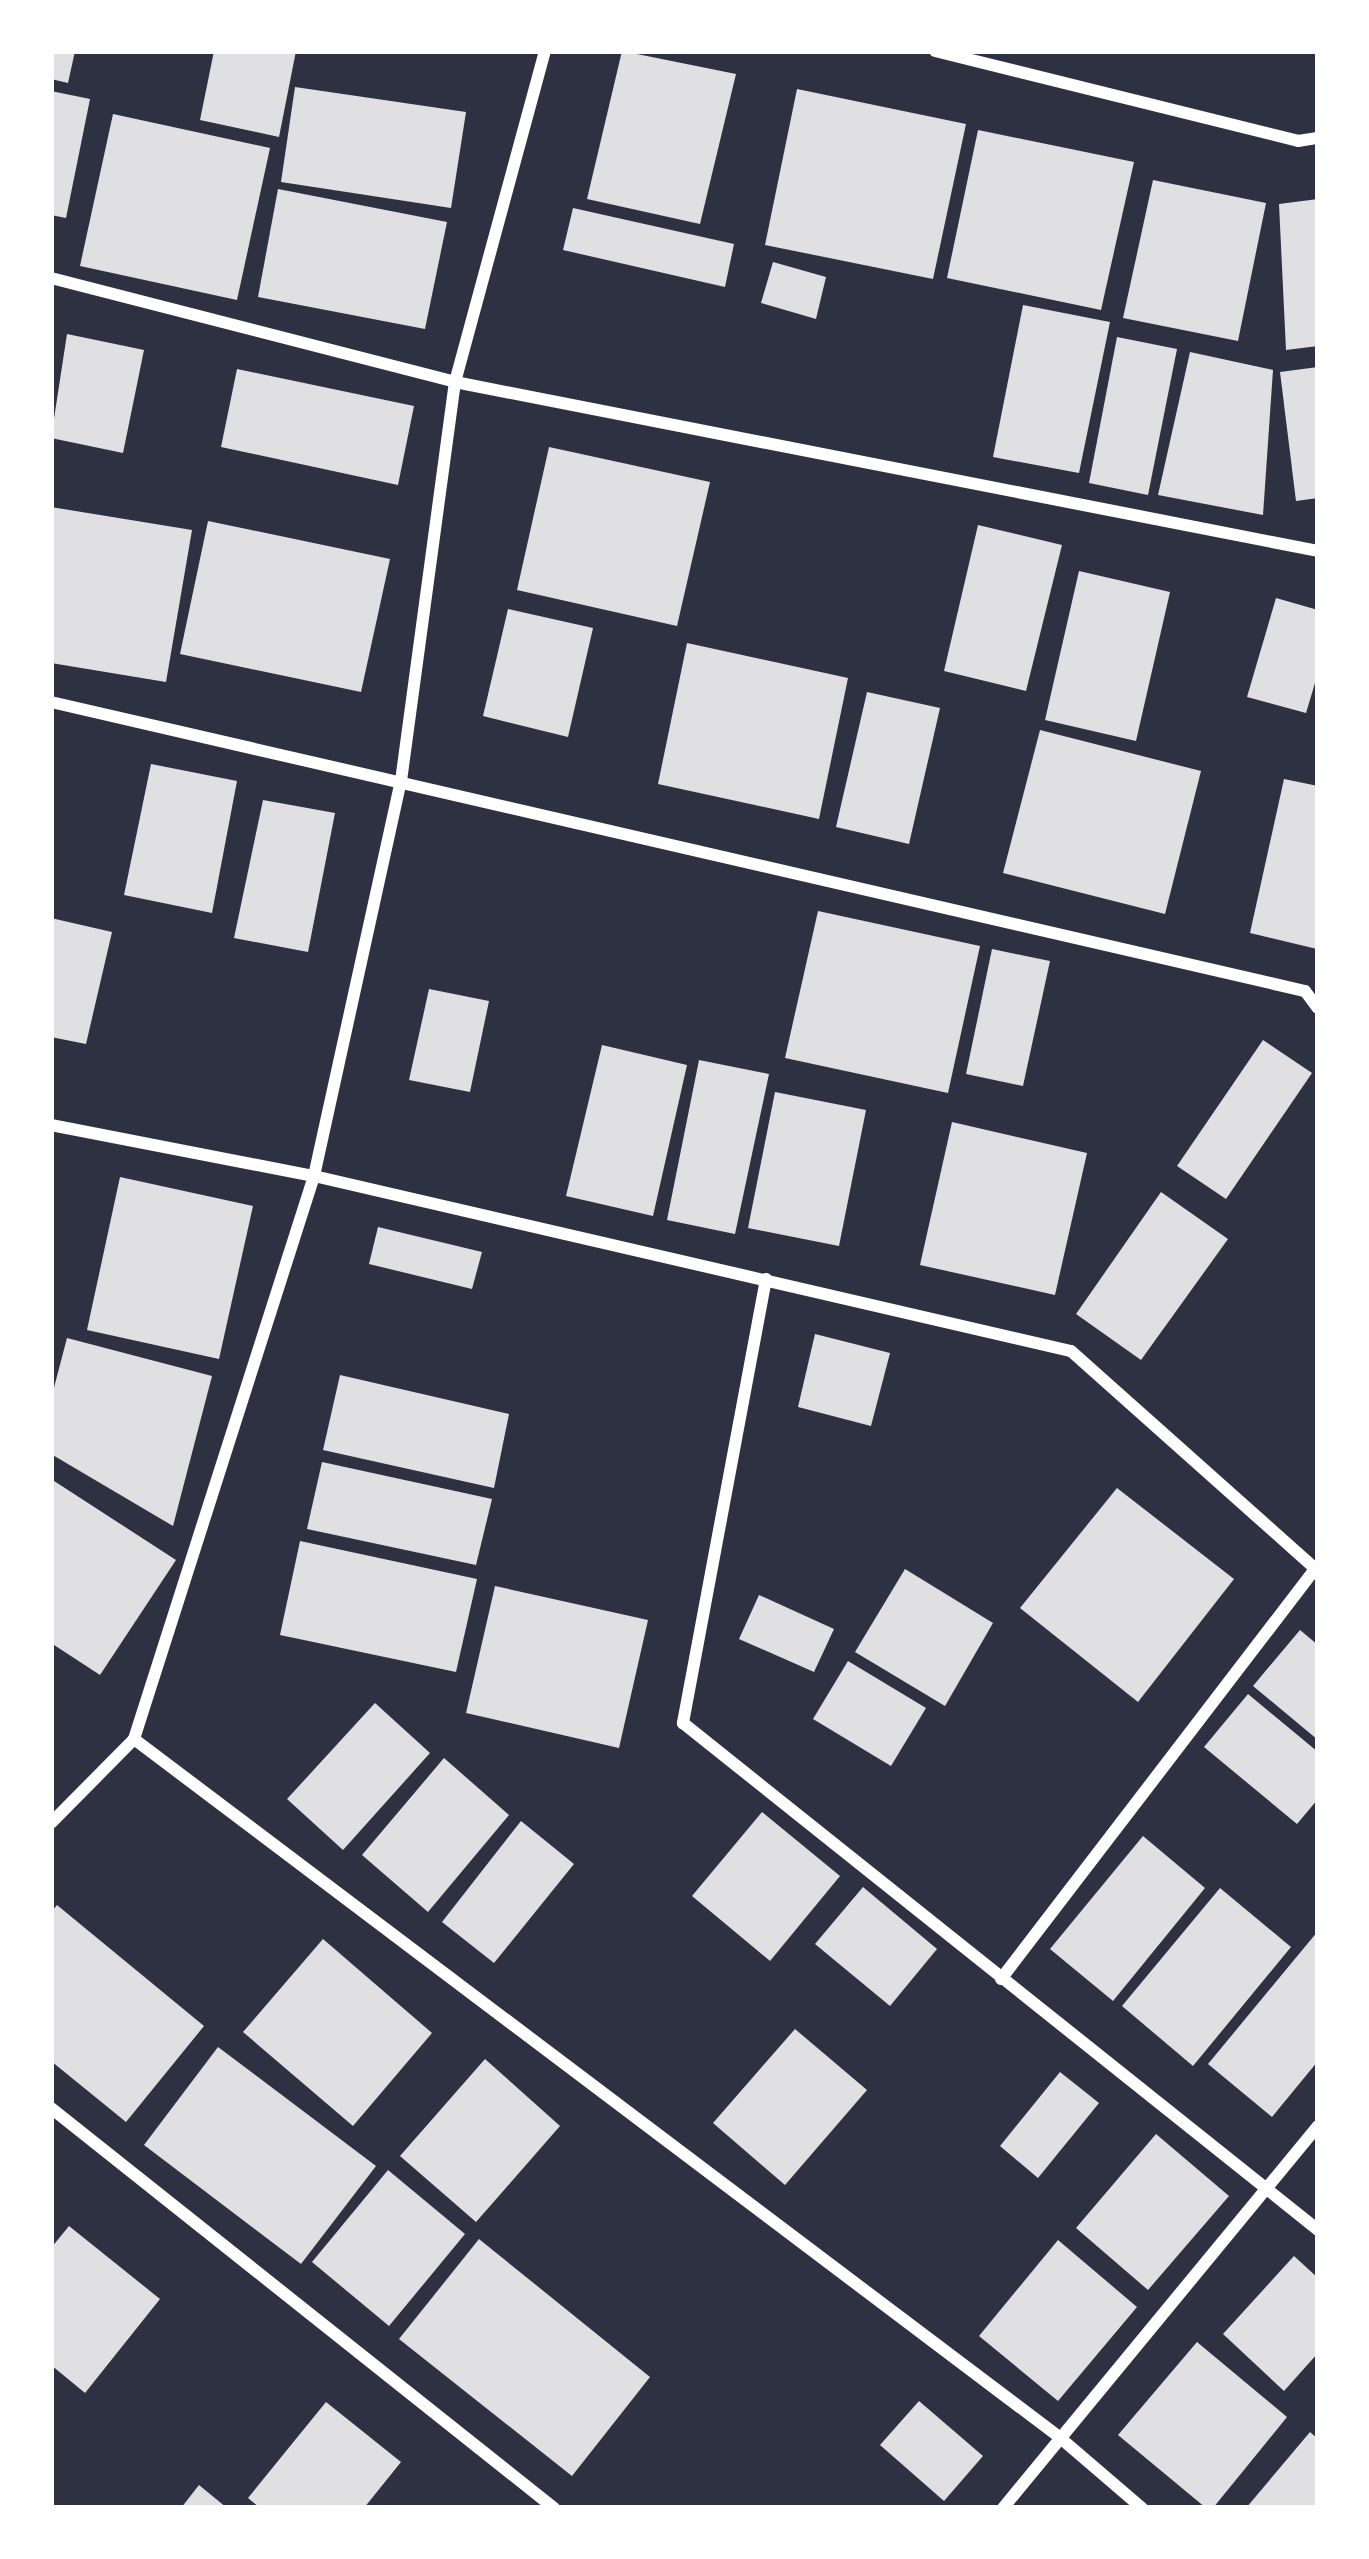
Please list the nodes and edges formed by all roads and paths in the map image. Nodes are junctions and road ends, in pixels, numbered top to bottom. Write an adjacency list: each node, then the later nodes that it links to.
1 (544, 51): 5 (street)
2 (935, 51): 3 (street)
3 (1318, 138)
4 (51, 278): 5 (street)
5 (455, 382): 6 (street); 8 (street)
6 (1318, 551)
7 (51, 702): 8 (street)
8 (401, 781): 9 (street); 11 (street)
9 (1318, 1008)
10 (51, 1125): 11 (street)
11 (314, 1176): 12 (street); 14 (street)
12 (766, 1279): 13 (street); 16 (street)
13 (1317, 1570): 16 (street)
14 (134, 1739): 15 (street); 21 (street)
15 (51, 1822)
16 (1001, 1978): 19 (street)
17 (51, 2108): 22 (street)
18 (1318, 2126): 19 (street)
19 (1269, 2189): 20 (street); 21 (street)
20 (1318, 2230)
21 (1058, 2436): 23 (street); 24 (street)
22 (554, 2508)
23 (1003, 2508)
24 (1142, 2508)

